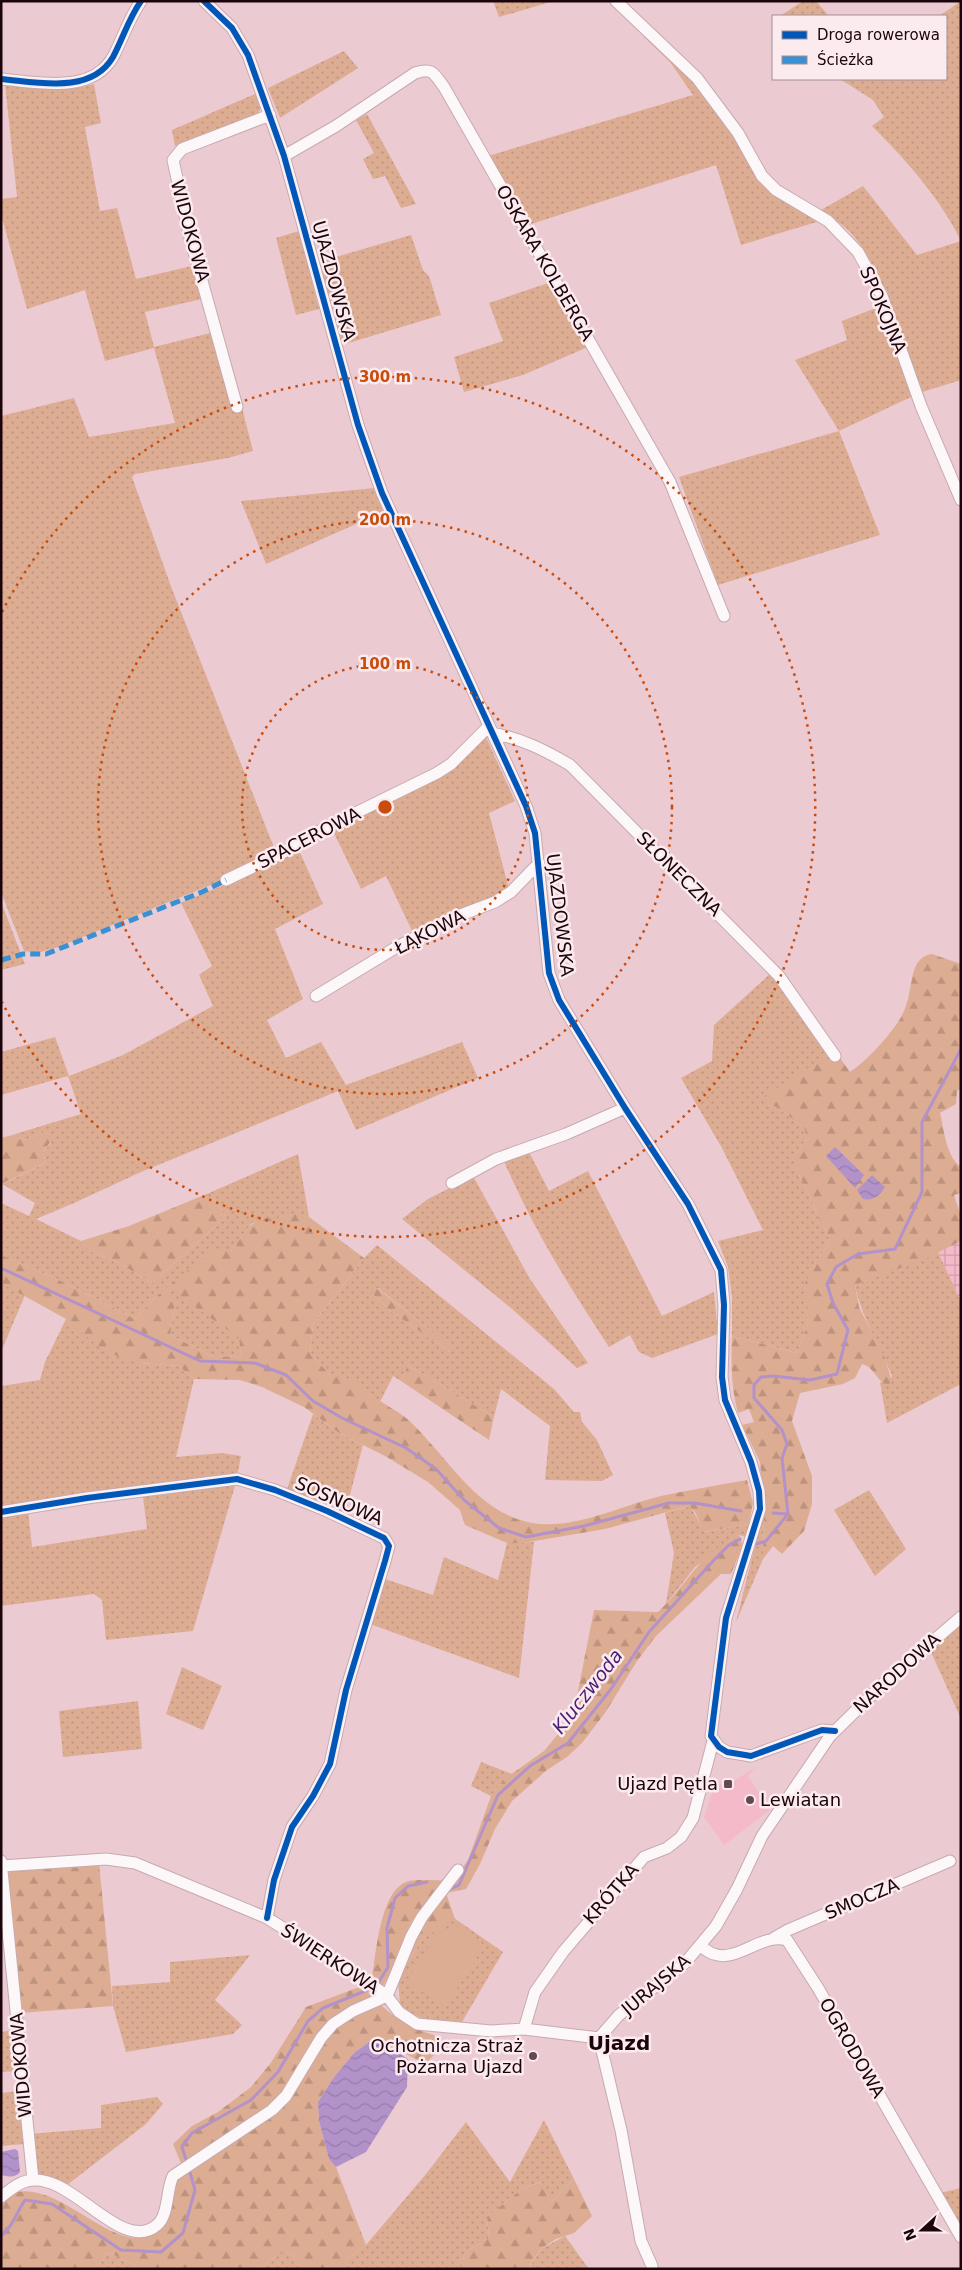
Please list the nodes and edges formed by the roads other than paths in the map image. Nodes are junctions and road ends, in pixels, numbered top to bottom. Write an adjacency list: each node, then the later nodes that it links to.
1 (141, 1): 4 (street)
2 (204, 1): 5 (street, UJAZDOWSKA)
3 (616, 1): 8 (street, SPOKOJNA)
4 (1, 79)
5 (270, 115): 6 (street, UJAZDOWSKA); 7 (street, WIDOKOWA)
6 (284, 156): 9 (street, OSKARA KOLBERGA); 10 (street, UJAZDOWSKA)
7 (237, 407)
8 (961, 500)
9 (724, 616)
10 (490, 729): 11 (street, UJAZDOWSKA); 12 (street, SPACEROWA); 14 (street, SŁONECZNA)
11 (539, 863): 13 (street, ŁĄKOWA); 15 (street, UJAZDOWSKA)
12 (226, 880)
13 (316, 996)
14 (835, 1056)
15 (625, 1108): 16 (street); 20 (street, UJAZDOWSKA)
16 (452, 1183)
17 (1, 1512): 25 (street, SOSNOWA)
18 (961, 1617): 19 (street, NARODOWA)
19 (835, 1731): 20 (street); 27 (street, JURAJSKA)
20 (713, 1741): 29 (street, KRÓTKA)
21 (1, 1861): 23 (street, WIDOKOWA)
22 (950, 1861): 26 (street, SMOCZA)
23 (2, 1866): 25 (street, ŚWIERKOWA); 31 (street, WIDOKOWA)
24 (458, 1870): 28 (street)
25 (267, 1918): 28 (street, ŚWIERKOWA)
26 (774, 1938): 27 (street); 33 (street, OGRODOWA)
27 (700, 1946): 30 (street, JURAJSKA)
28 (387, 1996): 29 (street, ŚWIERKOWA); 31 (street)
29 (524, 2029): 30 (street, ŚWIERKOWA)
30 (598, 2038): 34 (street)
31 (32, 2180): 32 (street)
32 (1, 2198)
33 (961, 2238)
34 (652, 2268)

